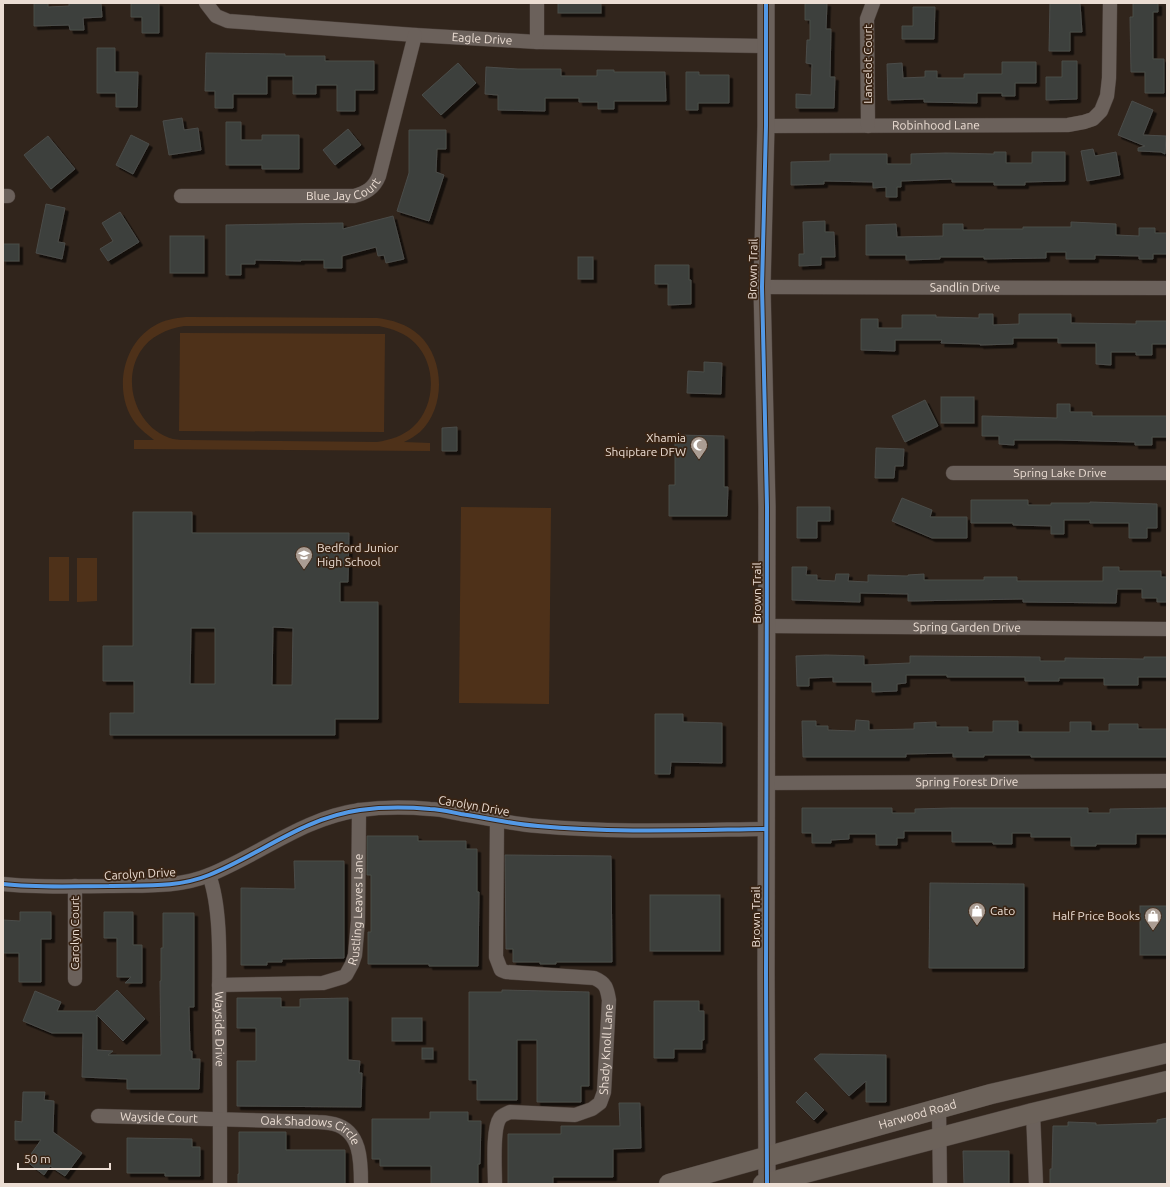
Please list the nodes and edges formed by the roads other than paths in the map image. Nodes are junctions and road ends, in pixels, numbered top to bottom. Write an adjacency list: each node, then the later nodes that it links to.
1 (206, 3): 6 (street, Eagle Drive)
2 (537, 3): 7 (street)
3 (766, 3): 8 (street, Brown Trail)
4 (873, 3): 10 (street, Lancelot Court)
5 (1110, 3): 10 (street, Robinhood Lane)
6 (416, 35): 7 (street, Eagle Drive); 11 (street, Blue Jay Court)
7 (537, 42): 8 (street, Eagle Drive)
8 (766, 46): 9 (street, Brown Trail)
9 (766, 126): 10 (street, Robinhood Lane); 12 (street, Brown Trail)
10 (868, 126)
11 (181, 196)
12 (762, 287): 13 (street, Sandlin Drive); 16 (street, Brown Trail)
13 (1167, 288)
14 (953, 473): 15 (street, Spring Lake Drive)
15 (1167, 474)
16 (767, 626): 17 (street, Spring Garden Drive); 19 (street, Brown Trail)
17 (1167, 629)
18 (1167, 781): 19 (street, Spring Forest Drive)
19 (766, 783): 22 (street, Brown Trail)
20 (359, 810): 21 (street, Carolyn Drive); 23 (street, Carolyn Drive); 27 (street, Rustling Leaves Lane)
21 (497, 820): 22 (street, Carolyn Drive); 38 (street, Shady Knoll Lane)
22 (766, 829): 35 (street, Brown Trail)
23 (209, 875): 25 (street, Carolyn Drive); 27 (street, Wayside Drive)
24 (3, 884): 25 (street, Carolyn Drive)
25 (75, 886): 26 (street, Carolyn Court)
26 (75, 979)
27 (219, 985): 33 (street, Wayside Drive)
28 (1167, 1053): 30 (main road, Harwood Road)
29 (1167, 1081): 31 (main road)
30 (939, 1109): 34 (street); 35 (main road, Harwood Road)
31 (1033, 1113): 34 (main road); 42 (street)
32 (98, 1116): 33 (street, Wayside Court)
33 (220, 1119): 36 (street, Wayside Drive); 37 (street, Oak Shadows Circle)
34 (939, 1139): 40 (main road); 41 (street)
35 (767, 1157): 39 (main road, Harwood Road); 40 (street, Brown Trail)
36 (220, 1184)
37 (361, 1184)
38 (495, 1184)
39 (669, 1184)
40 (766, 1184)
41 (940, 1184)
42 (1036, 1184)

